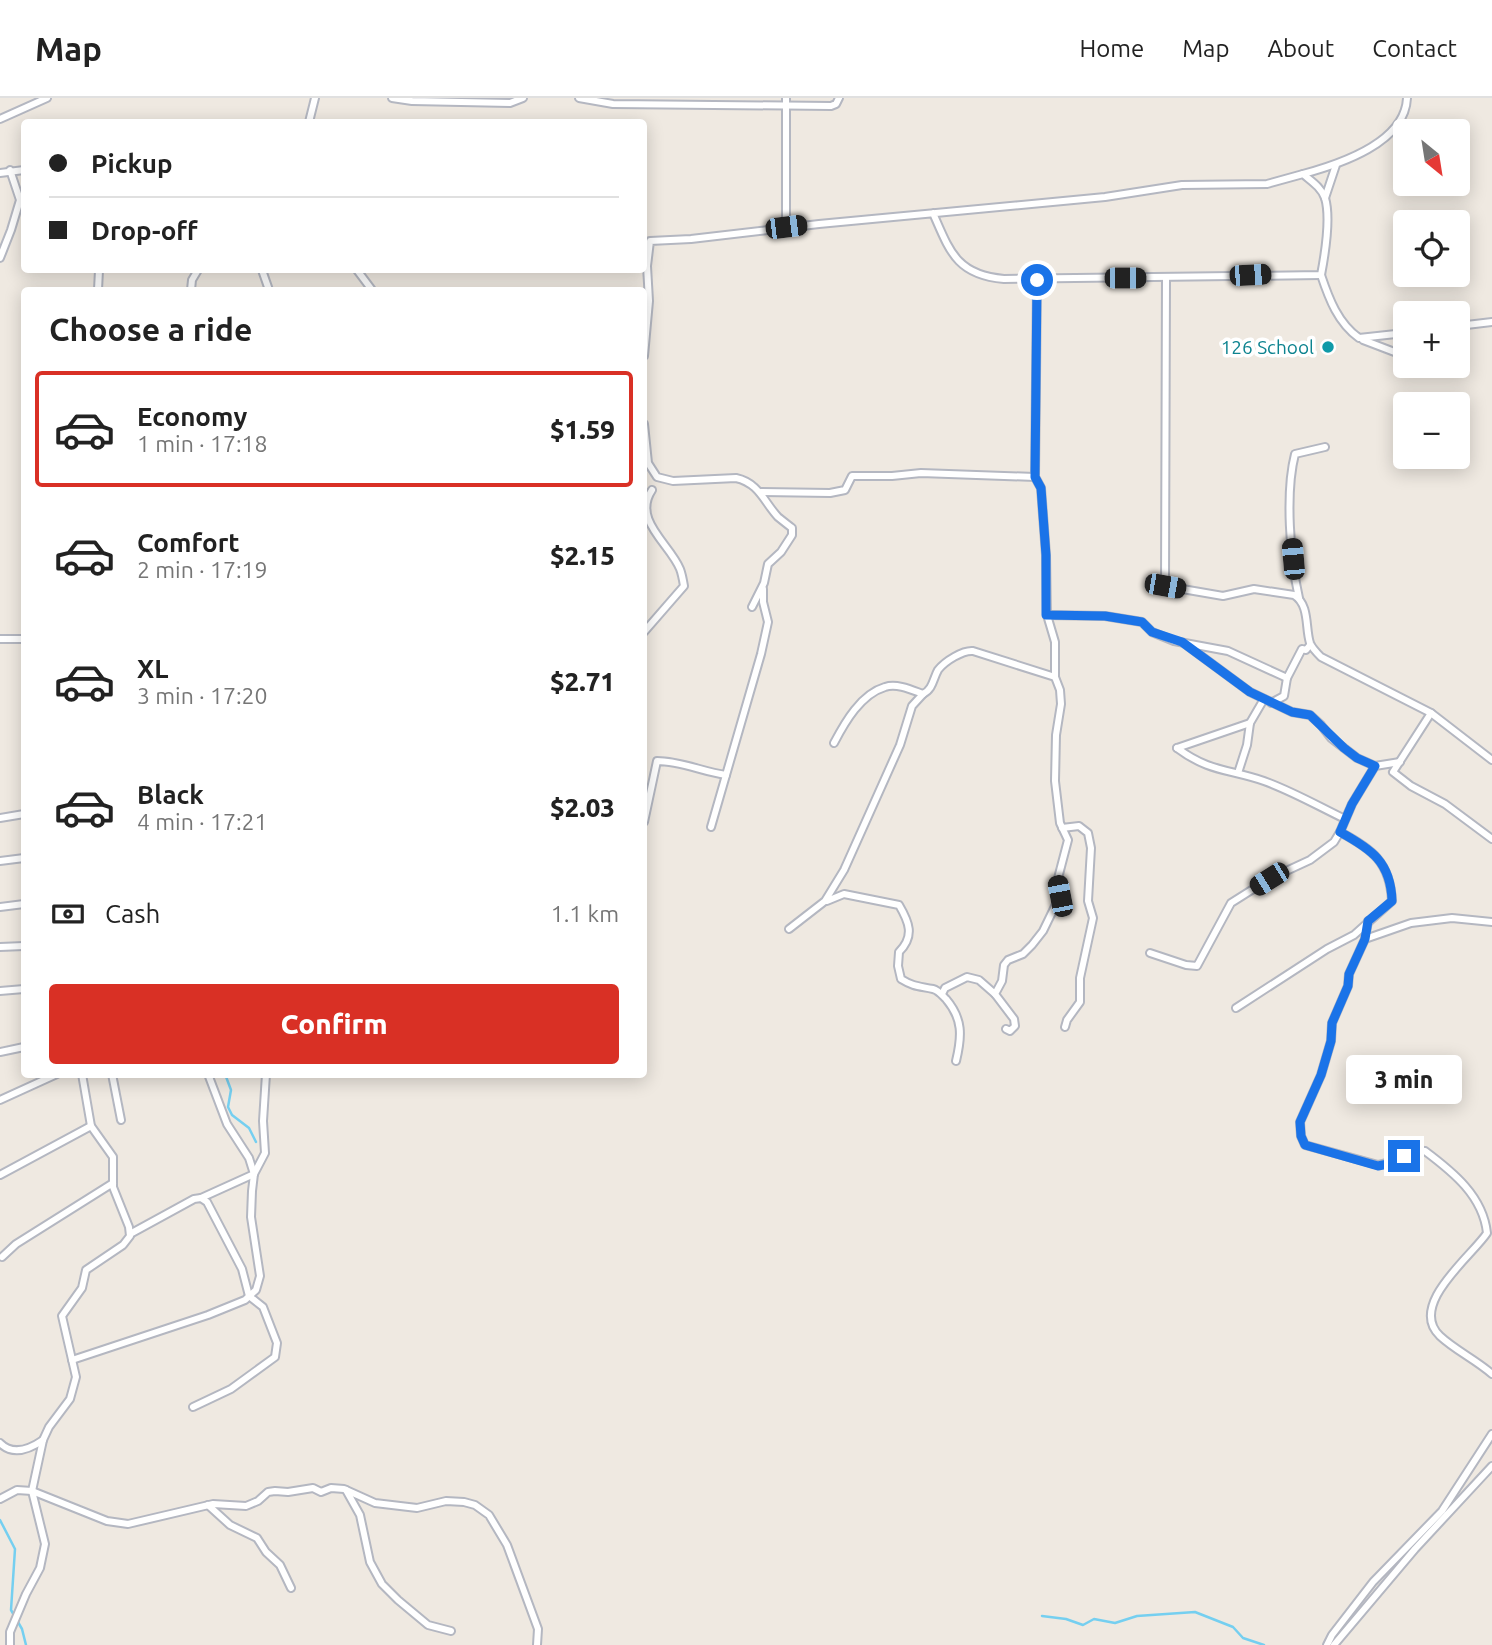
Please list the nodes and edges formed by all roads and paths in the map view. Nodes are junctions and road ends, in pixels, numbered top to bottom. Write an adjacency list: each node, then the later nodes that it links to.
1 (47, 98): 10 (street)
2 (315, 98): 11 (street)
3 (392, 98): 4 (street)
4 (523, 98)
5 (579, 98): 9 (street)
6 (786, 98): 9 (street)
7 (839, 98): 9 (street)
8 (1407, 98): 12 (street)
9 (785, 107): 19 (street)
10 (0, 119)
11 (310, 119)
12 (1336, 165): 16 (street); 17 (street)
13 (10, 170): 14 (street); 15 (street); 20 (street)
14 (21, 170)
15 (0, 173)
16 (1303, 174): 17 (street); 18 (street)
17 (1325, 198): 21 (street)
18 (933, 213): 19 (street); 23 (street)
19 (786, 227): 24 (street)
20 (0, 258)
21 (1321, 275): 22 (street); 28 (street)
22 (1166, 278): 23 (street); 40 (street)
23 (1037, 280): 33 (street)
24 (646, 287)
25 (1492, 322): 26 (street)
26 (1470, 325)
27 (1393, 334): 28 (street)
28 (1359, 338): 29 (street)
29 (1393, 351)
30 (1325, 446): 40 (street)
31 (647, 453): 32 (street)
32 (657, 477): 34 (street); 36 (street)
33 (1035, 477): 36 (street); 42 (street)
34 (652, 490): 35 (street); 37 (street)
35 (647, 492)
36 (761, 492): 39 (street)
37 (647, 498)
38 (647, 508): 43 (street)
39 (764, 583): 41 (street); 59 (street)
40 (1299, 598): 47 (street)
41 (752, 607)
42 (1046, 615): 46 (street); 48 (street)
43 (647, 629)
44 (0, 639): 45 (street)
45 (21, 639)
46 (1182, 642): 49 (street); 51 (street)
47 (1310, 645): 49 (street); 52 (street)
48 (1055, 677): 50 (street); 65 (street)
49 (1287, 678): 51 (street)
50 (923, 694): 54 (street); 70 (street)
51 (1267, 701): 53 (street); 57 (street)
52 (1431, 713): 55 (street); 56 (street)
53 (1250, 723): 58 (street); 58 (street)
54 (834, 743)
55 (1492, 760)
56 (1400, 762): 57 (street); 67 (street)
57 (1375, 766): 63 (street)
58 (1238, 773): 63 (street)
59 (726, 775): 60 (street); 64 (street)
60 (647, 808)
61 (21, 814): 62 (street)
62 (0, 818)
63 (1345, 819): 66 (street)
64 (711, 827)
65 (1062, 828): 83 (street); 85 (street)
66 (1340, 832): 73 (street); 79 (street)
67 (1492, 839)
68 (21, 858): 69 (street)
69 (0, 861)
70 (825, 901): 75 (street); 82 (street)
71 (21, 905): 72 (street)
72 (0, 907)
73 (1368, 921): 76 (street); 84 (street)
74 (1492, 922): 76 (street)
75 (789, 929)
76 (1365, 939): 106 (street)
77 (21, 946): 78 (street)
78 (0, 947)
79 (1150, 953)
80 (21, 989): 81 (street)
81 (0, 991)
82 (942, 994): 83 (street); 89 (street)
83 (995, 994): 86 (street)
84 (1236, 1008)
85 (1065, 1027)
86 (1006, 1029)
87 (21, 1047): 88 (street)
88 (0, 1052)
89 (956, 1061)
90 (48, 1078): 95 (street)
91 (83, 1078): 97 (street)
92 (113, 1078): 96 (street)
93 (210, 1078): 98 (street)
94 (266, 1078): 98 (street)
95 (0, 1100)
96 (121, 1120)
97 (91, 1126): 99 (street); 100 (street)
98 (254, 1174): 101 (street); 104 (street)
99 (0, 1175)
100 (113, 1183): 102 (street); 103 (street)
101 (201, 1198): 102 (street); 104 (street)
102 (130, 1234): 105 (street)
103 (2, 1256)
104 (249, 1296): 105 (street); 107 (street)
105 (72, 1360): 109 (street)
106 (1492, 1374)
107 (193, 1407)
108 (1492, 1434): 120 (street)
109 (43, 1440): 110 (street); 113 (street)
110 (0, 1443)
111 (1492, 1466): 121 (street)
112 (346, 1490): 115 (street); 117 (street); 119 (street)
113 (32, 1491): 114 (street); 115 (street); 118 (street)
114 (0, 1499)
115 (208, 1505): 116 (street)
116 (291, 1588)
117 (451, 1631)
118 (10, 1645)
119 (537, 1645)
120 (1327, 1645)
121 (1334, 1645)

